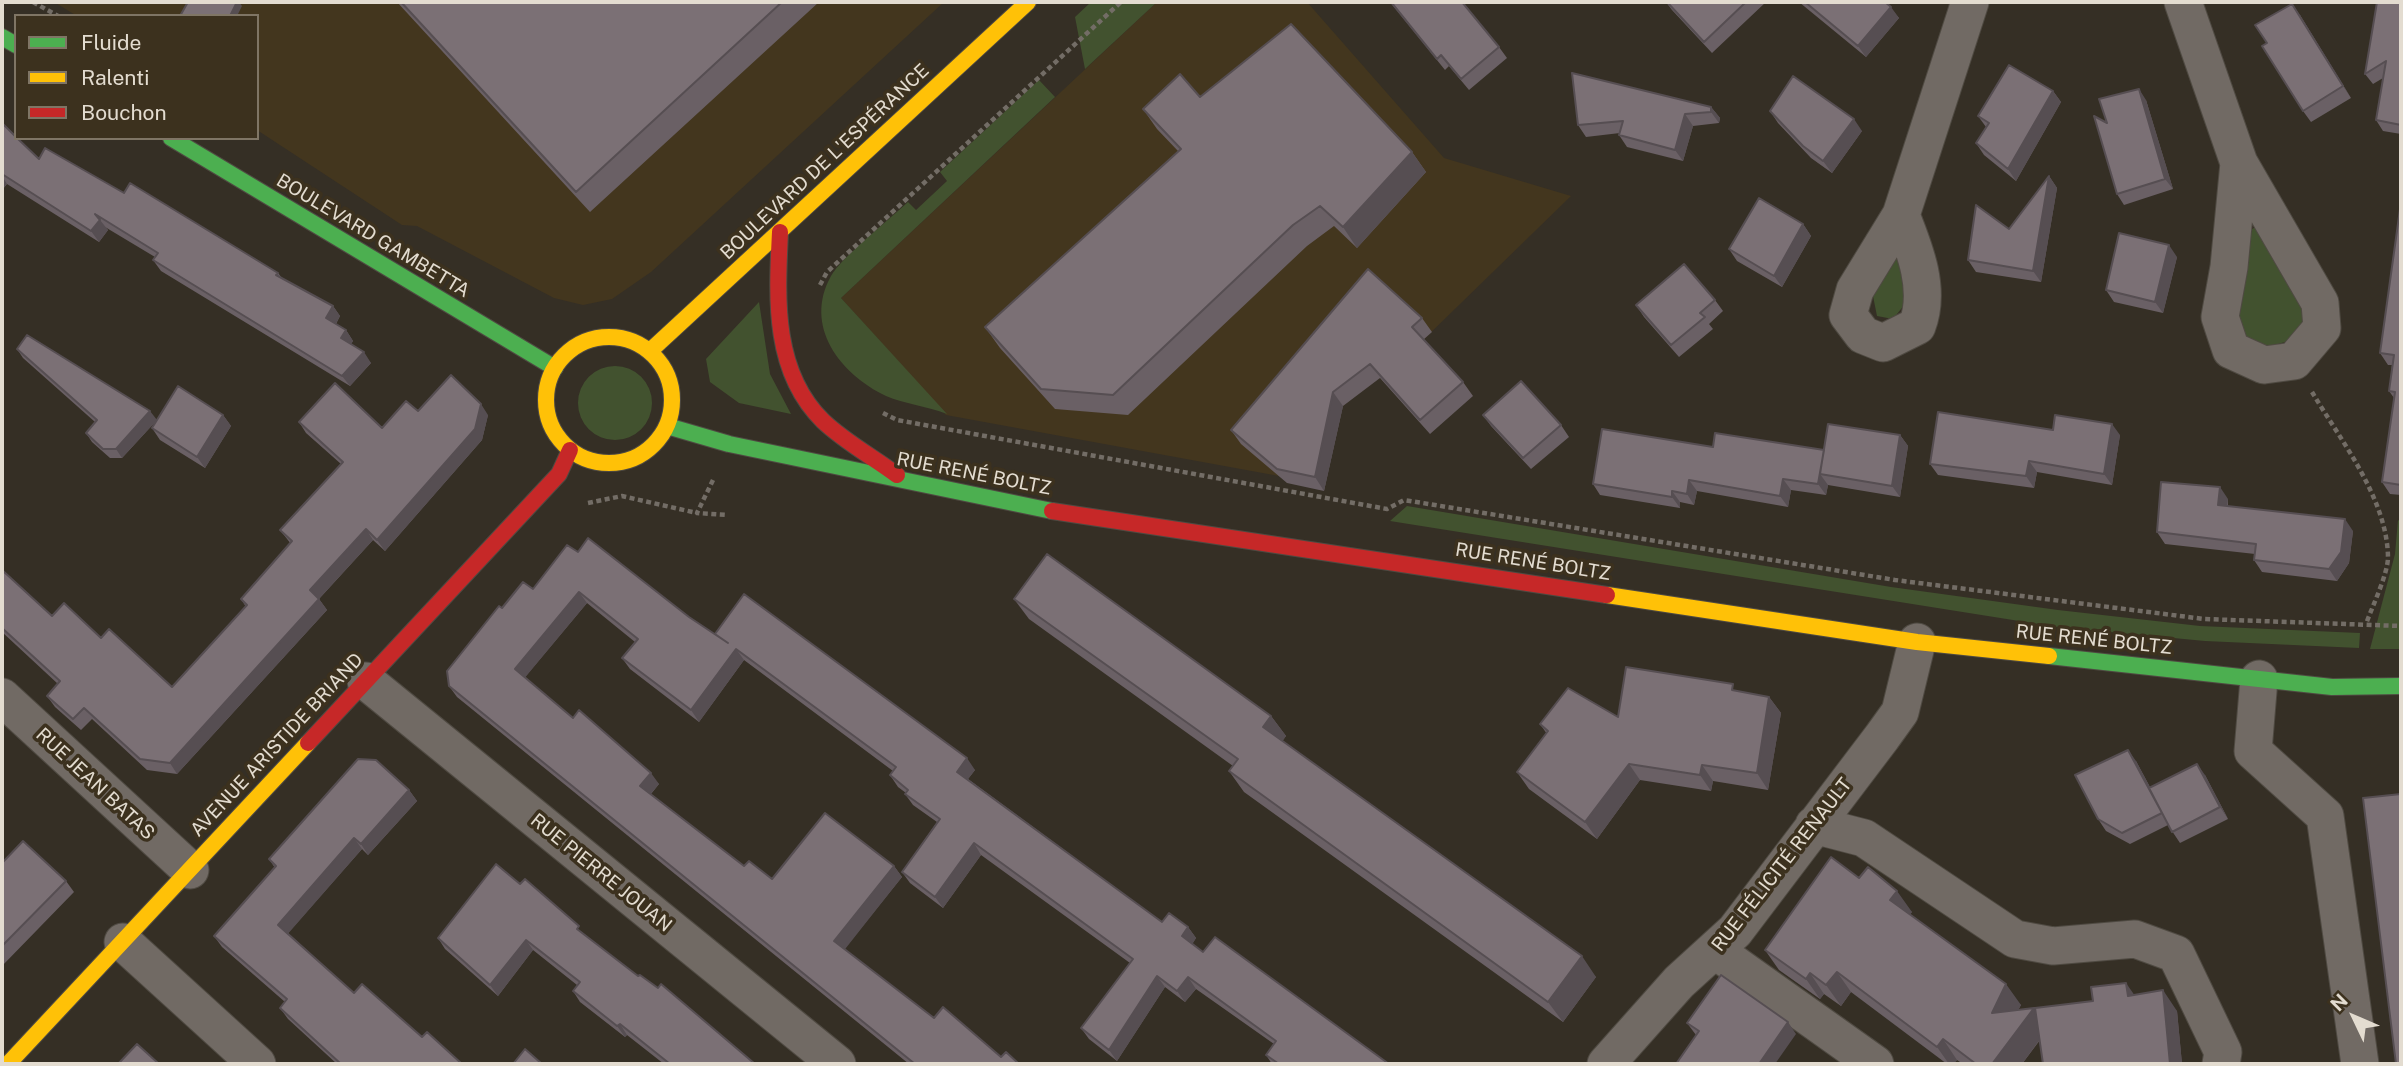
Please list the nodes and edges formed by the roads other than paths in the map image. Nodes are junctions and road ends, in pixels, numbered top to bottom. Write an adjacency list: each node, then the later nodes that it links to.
1 (1028, 2): 7 (main road, BOULEVARD DE L'ESPÉRANCE)
2 (1970, 2): 6 (street)
3 (2183, 2): 5 (street)
4 (174, 140): 9 (main road, BOULEVARD GAMBETTA)
5 (2239, 163): 5 (street)
6 (1901, 215)
7 (780, 232): 8 (main road, BOULEVARD DE L'ESPÉRANCE); 12 (main road)
8 (650, 351): 9 (main road); 10 (main road)
9 (555, 368): 11 (main road)
10 (667, 426): 11 (main road); 12 (main road, RUE RENÉ BOLTZ)
11 (570, 450): 15 (main road, AVENUE ARISTIDE BRIAND)
12 (907, 482): 13 (main road, RUE RENÉ BOLTZ)
13 (1917, 642): 14 (main road, RUE RENÉ BOLTZ); 18 (street, RUE FÉLICITÉ RENAULT)
14 (2259, 679): 16 (main road, RUE RENÉ BOLTZ); 28 (street)
15 (366, 681): 19 (main road, AVENUE ARISTIDE BRIAND); 24 (street, RUE PIERRE JOUAN)
16 (2401, 686)
17 (2, 697): 19 (street, RUE JEAN BATAS)
18 (1814, 825): 21 (street, RUE FÉLICITÉ RENAULT); 27 (street)
19 (190, 870): 20 (main road, AVENUE ARISTIDE BRIAND)
20 (123, 943): 22 (main road, AVENUE ARISTIDE BRIAND); 23 (street)
21 (1716, 951): 25 (street, RUE FÉLICITÉ RENAULT); 26 (street)
22 (8, 1064)
23 (257, 1064)
24 (837, 1064)
25 (1606, 1064)
26 (1875, 1064)
27 (2221, 1064)
28 (2360, 1064)

